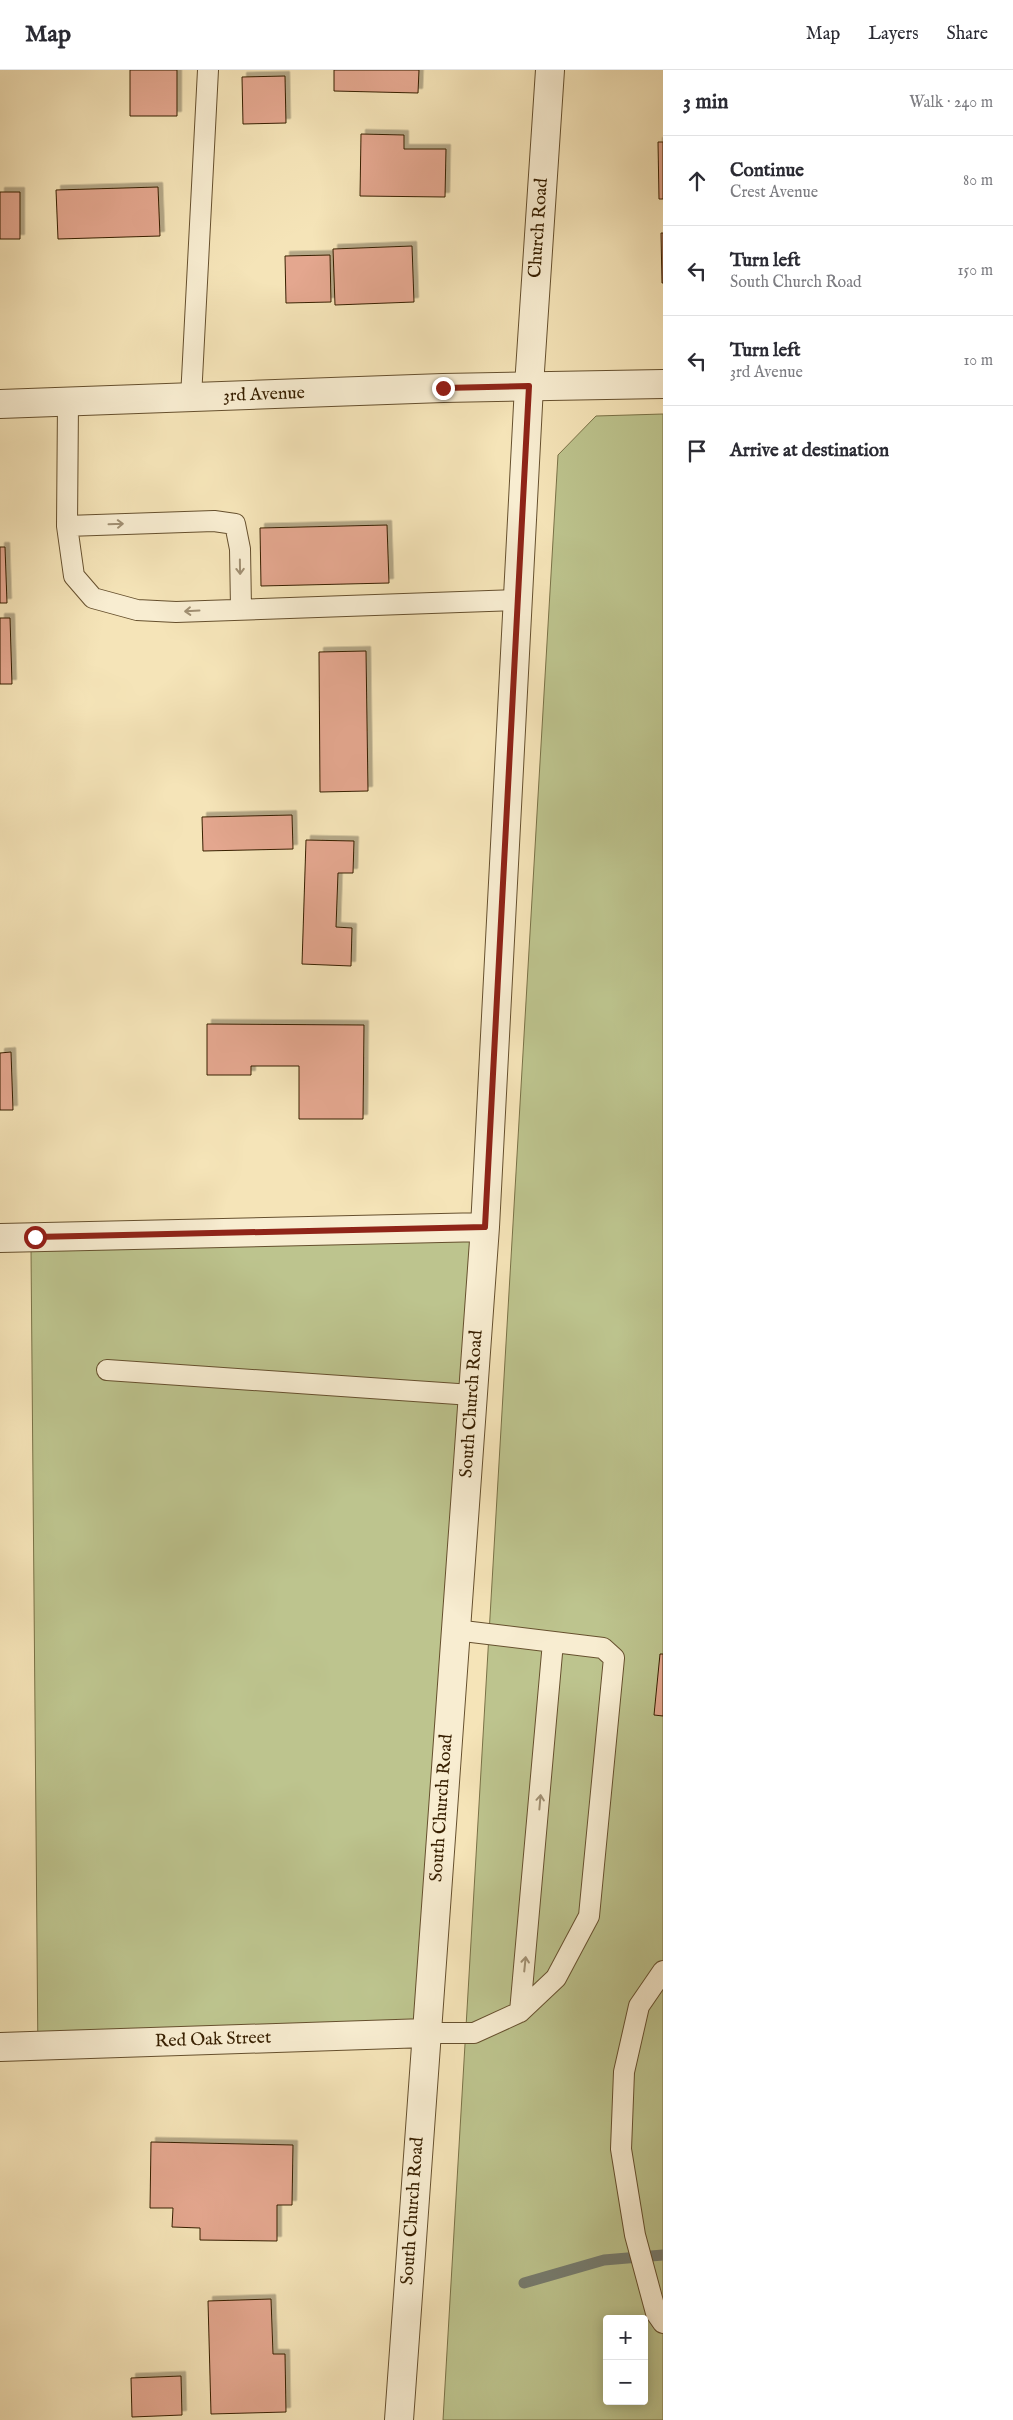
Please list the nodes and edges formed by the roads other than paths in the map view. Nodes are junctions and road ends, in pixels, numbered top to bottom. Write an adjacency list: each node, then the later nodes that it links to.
1 (208, 70): 5 (lane)
2 (550, 70): 4 (street, Church Road)
3 (663, 384): 4 (street, 3rd Avenue)
4 (529, 386): 5 (street, 3rd Avenue); 9 (street, South Church Road)
5 (191, 398): 6 (street, 3rd Avenue)
6 (68, 402): 7 (street, 3rd Avenue); 8 (lane)
7 (0, 404)
8 (68, 526): 10 (lane, one-way to 8); 10 (lane, one-way to 10)
9 (518, 600): 10 (lane); 11 (street, South Church Road)
10 (241, 608)
11 (485, 1227): 12 (street); 14 (street, South Church Road)
12 (0, 1238)
13 (107, 1370): 14 (lane)
14 (472, 1395): 15 (street, South Church Road)
15 (455, 1630): 16 (lane); 19 (street, South Church Road)
16 (553, 1642): 18 (lane, one-way to 16); 18 (lane)
17 (663, 1971): 21 (lane)
18 (520, 2012): 19 (lane)
19 (426, 2033): 20 (street, Red Oak Street); 22 (street, South Church Road)
20 (0, 2047)
21 (663, 2323)
22 (399, 2420)

